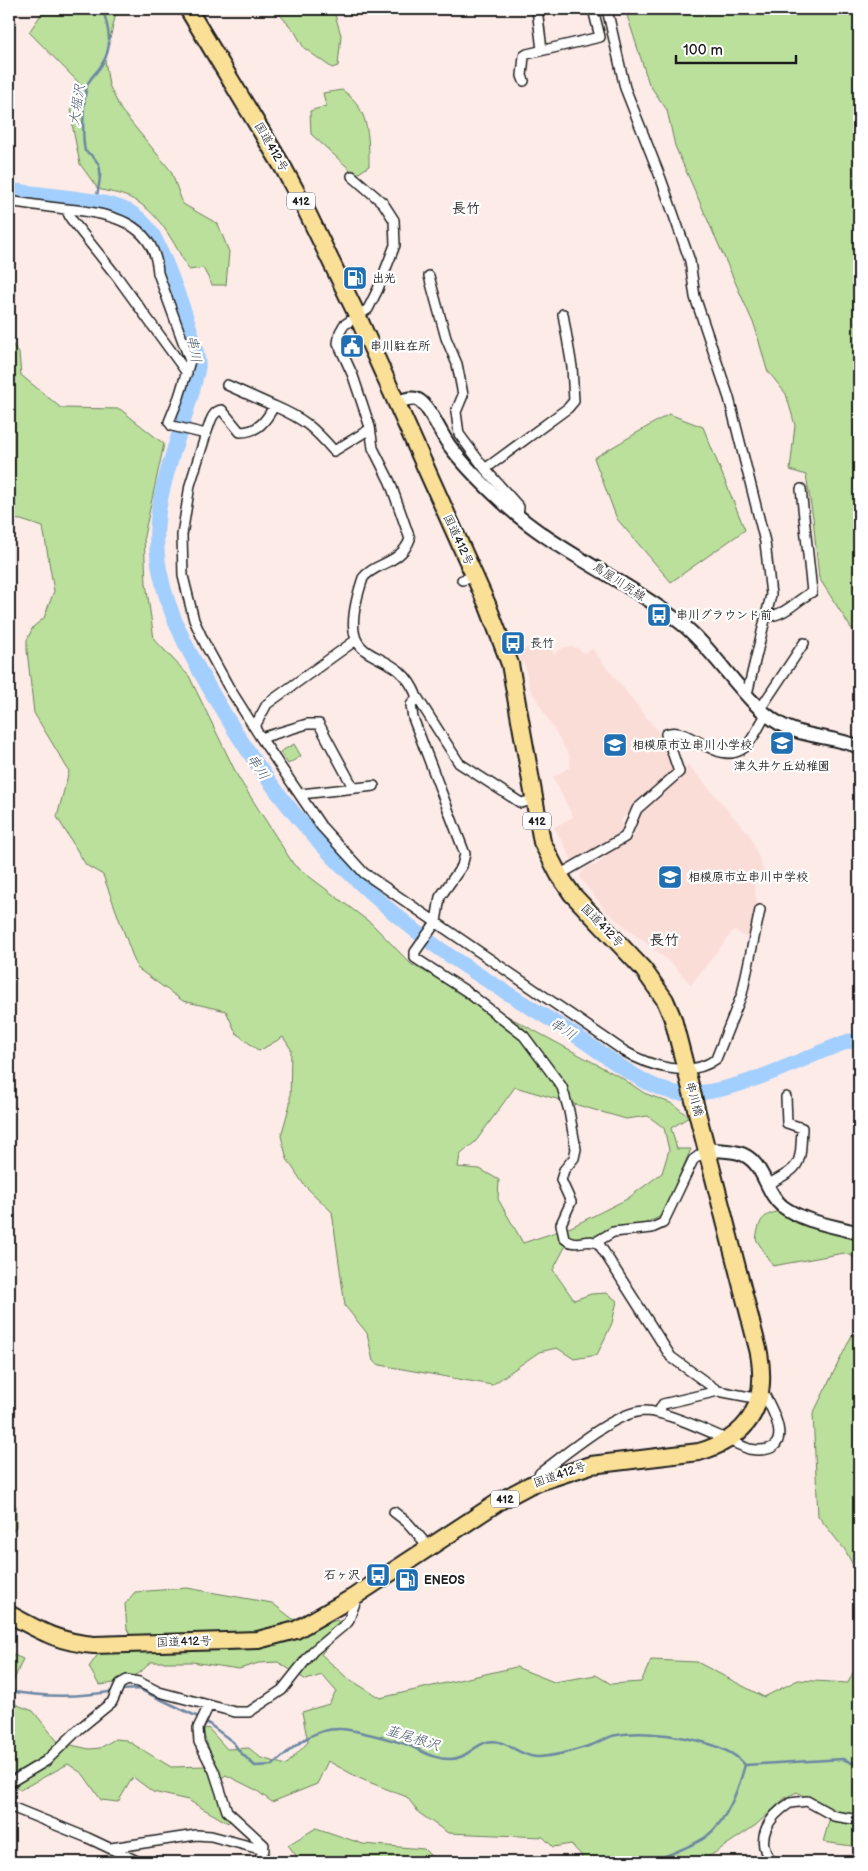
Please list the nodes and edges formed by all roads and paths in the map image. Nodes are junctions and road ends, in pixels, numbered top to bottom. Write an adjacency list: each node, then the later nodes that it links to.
1 (188, 9): 12 (highway, 国道412号 / 412)
2 (537, 9): 5 (street)
3 (593, 9): 5 (street)
4 (607, 9): 22 (street)
5 (542, 50): 6 (street)
6 (524, 81)
7 (352, 176): 12 (street)
8 (9, 201): 9 (street)
9 (66, 209): 13 (street); 13 (street)
10 (429, 276): 19 (street)
11 (563, 314): 19 (street)
12 (358, 317): 15 (highway, 国道412号 / 412); 17 (street)
13 (187, 373): 18 (street)
14 (227, 385): 16 (street)
15 (395, 403): 21 (main road, 鳥屋川尻線); 34 (highway, 国道412号 / 412)
16 (274, 406): 17 (street); 18 (street)
17 (370, 429): 23 (street)
18 (204, 434): 28 (street)
19 (485, 469): 21 (street)
20 (800, 489): 22 (street)
21 (518, 516): 25 (main road, 鳥屋川尻線)
22 (766, 617): 25 (street)
23 (356, 640): 26 (street); 28 (street)
24 (804, 642): 27 (street)
25 (748, 694): 27 (main road, 鳥屋川尻線)
26 (417, 697): 34 (street); 37 (street)
27 (763, 712): 30 (main road, 鳥屋川尻線); 35 (street)
28 (255, 726): 29 (street)
29 (261, 738): 32 (street); 33 (street)
30 (859, 748)
31 (374, 786): 32 (street)
32 (353, 788): 33 (street)
33 (301, 794): 37 (street)
34 (533, 800): 35 (highway, 国道412号 / 412)
35 (558, 875): 38 (highway, 国道412号 / 412)
36 (760, 910): 38 (street)
37 (434, 923): 38 (street); 44 (street)
38 (686, 1072): 40 (highway, 串川橋 / 412)
39 (786, 1097): 42 (street)
40 (700, 1122): 41 (highway, 国道412号 / 412)
41 (708, 1150): 42 (main road); 44 (street); 46 (highway, 国道412号 / 412)
42 (767, 1185): 43 (main road)
43 (859, 1233)
44 (596, 1242): 45 (street)
45 (718, 1391): 46 (street); 47 (street)
46 (761, 1394): 48 (highway, 国道412号 / 412); 48 (street)
47 (658, 1413): 48 (street); 49 (street)
48 (728, 1440): 49 (highway, 国道412号 / 412)
49 (535, 1483): 51 (highway, 国道412号 / 412)
50 (394, 1512): 51 (street)
51 (428, 1547): 52 (highway, 国道412号 / 412)
52 (352, 1598): 53 (highway, 国道412号 / 412); 54 (street)
53 (9, 1614)
54 (207, 1709): 55 (street); 59 (street)
55 (9, 1783)
56 (9, 1806): 58 (street)
57 (859, 1820): 62 (street)
58 (111, 1848): 59 (street); 60 (street)
59 (264, 1850): 61 (street)
60 (139, 1862)
61 (260, 1862)
62 (772, 1862)

